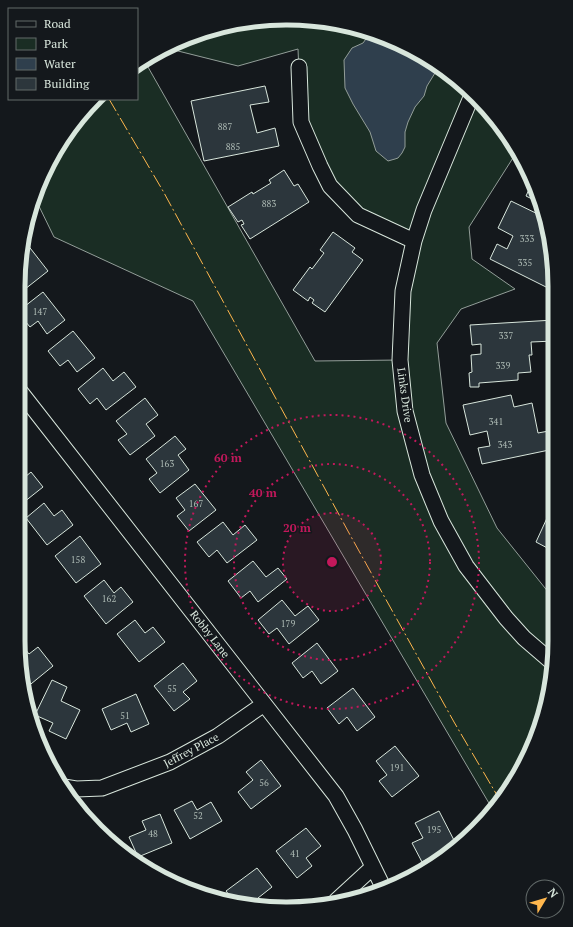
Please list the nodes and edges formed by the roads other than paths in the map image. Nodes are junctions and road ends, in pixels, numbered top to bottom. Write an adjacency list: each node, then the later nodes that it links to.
1 (299, 67): 3 (street)
2 (470, 101): 3 (street, Links Drive)
3 (414, 242): 5 (street, Links Drive)
4 (25, 396): 6 (street, Robby Lane)
5 (547, 658)
6 (264, 704): 7 (street, Jeffrey Place); 8 (street, Robby Lane)
7 (70, 788)
8 (373, 867): 9 (street, Robby Lane); 10 (street)
9 (382, 884)
10 (341, 896)

